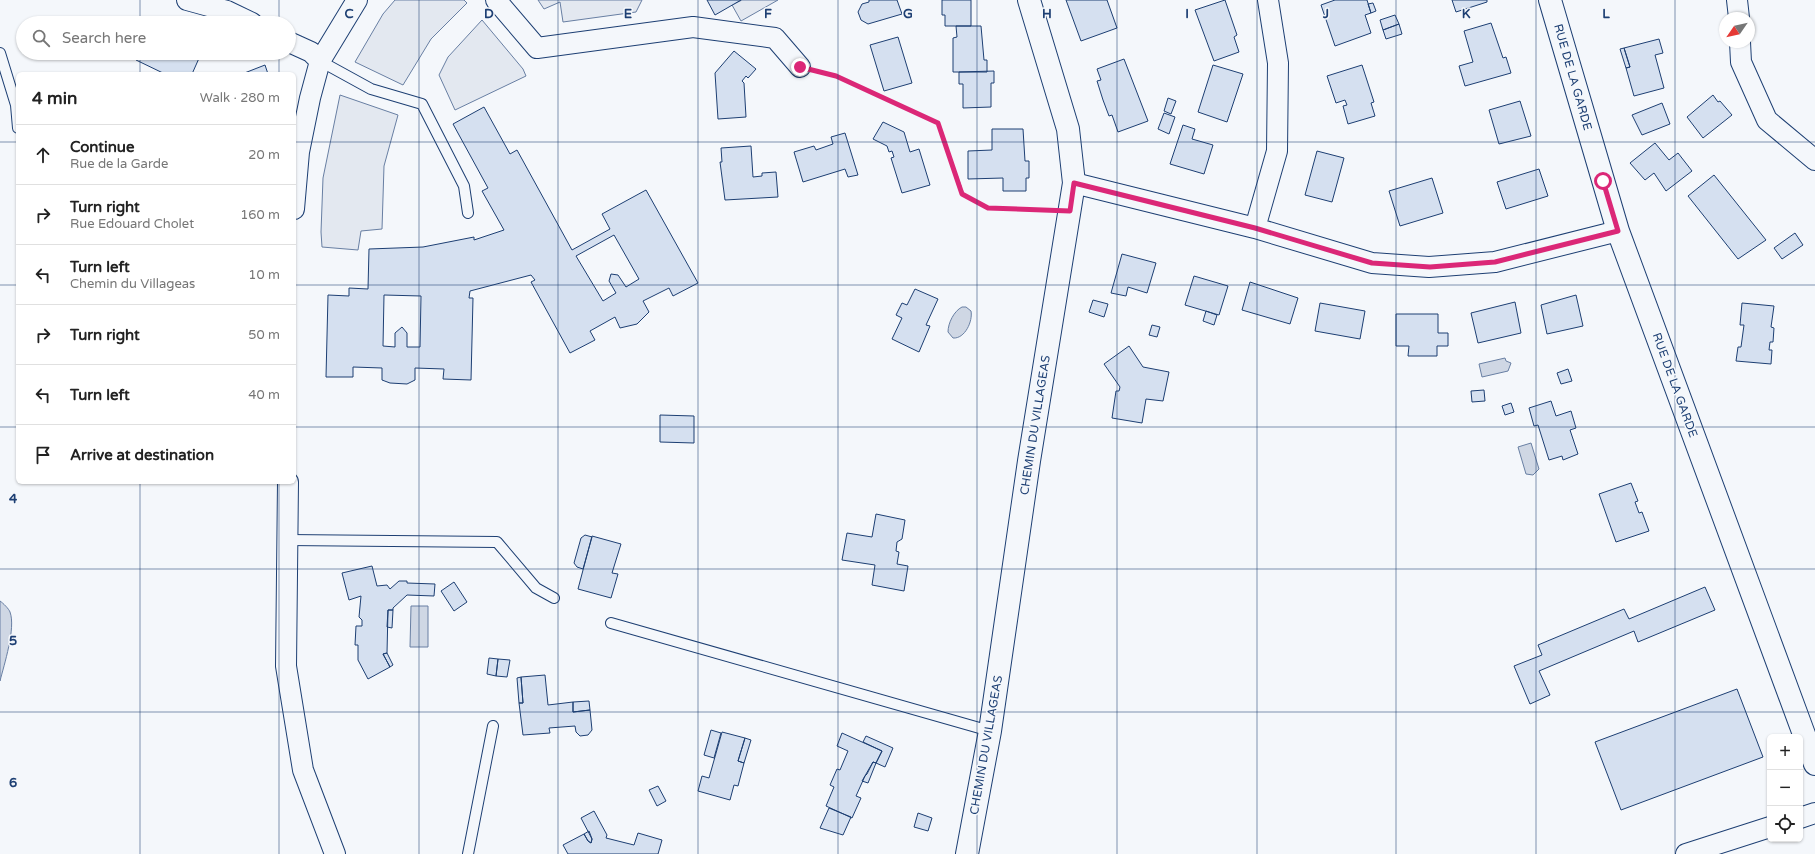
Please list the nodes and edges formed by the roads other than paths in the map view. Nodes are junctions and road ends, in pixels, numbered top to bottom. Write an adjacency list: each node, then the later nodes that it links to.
1 (187, 0): 9 (street)
2 (357, 0): 13 (street)
3 (496, 0): 14 (street)
4 (1029, 0): 17 (street, CHEMIN DU VILLAGEAS)
5 (1268, 0): 20 (street)
6 (1550, 0): 21 (street, RUE DE LA GARDE)
7 (1737, 0): 8 (street)
8 (1738, 12)
9 (237, 16)
10 (296, 45): 13 (street)
11 (1741, 48): 16 (street)
12 (0, 53): 15 (lane)
13 (320, 61): 18 (street); 19 (lane)
14 (800, 67)
15 (16, 105)
16 (1815, 160)
17 (1074, 183): 20 (street); 27 (street, CHEMIN DU VILLAGEAS)
18 (296, 186)
19 (468, 212)
20 (1255, 228): 21 (street)
21 (1618, 231): 28 (street, RUE DE LA GARDE)
22 (288, 484): 23 (street)
23 (287, 540): 24 (lane); 32 (street)
24 (554, 598)
25 (612, 623): 27 (lane)
26 (493, 726): 33 (lane)
27 (990, 731): 34 (street, CHEMIN DU VILLAGEAS)
28 (1815, 764)
29 (1815, 813): 30 (street)
30 (1803, 817)
31 (1767, 828): 35 (street)
32 (335, 854)
33 (468, 854)
34 (967, 854)
35 (1686, 854)

